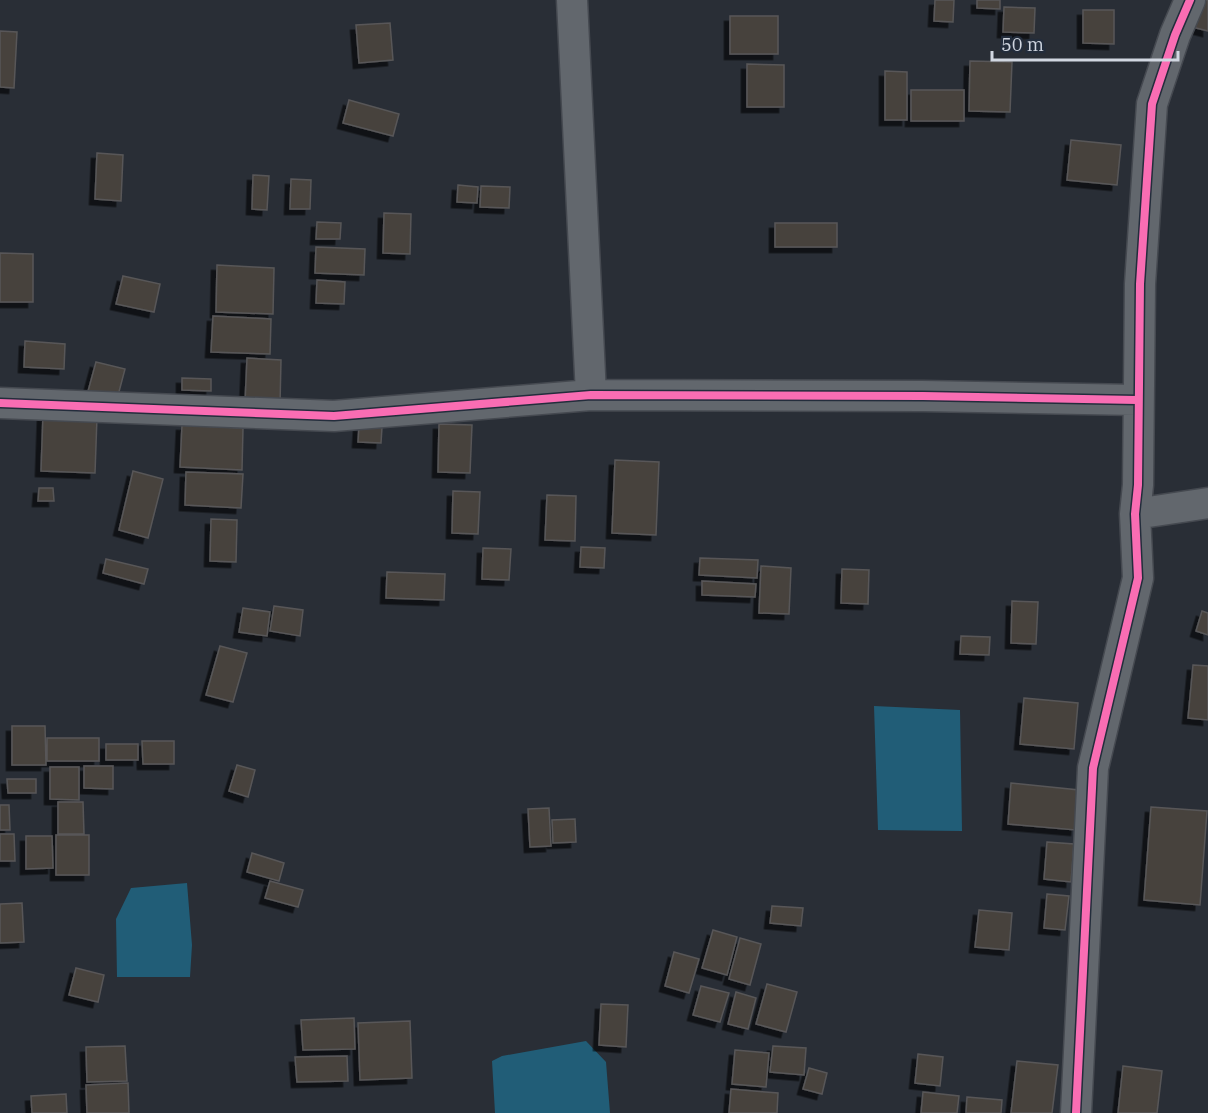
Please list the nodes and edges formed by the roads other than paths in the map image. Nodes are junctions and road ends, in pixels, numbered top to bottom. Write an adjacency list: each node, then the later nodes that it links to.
1 (572, 0): 3 (street)
2 (1190, 0): 4 (street)
3 (591, 395): 4 (street); 5 (street)
4 (1137, 400): 7 (street)
5 (0, 404)
6 (1208, 503): 7 (street)
7 (1135, 514): 8 (street)
8 (1076, 1113)

